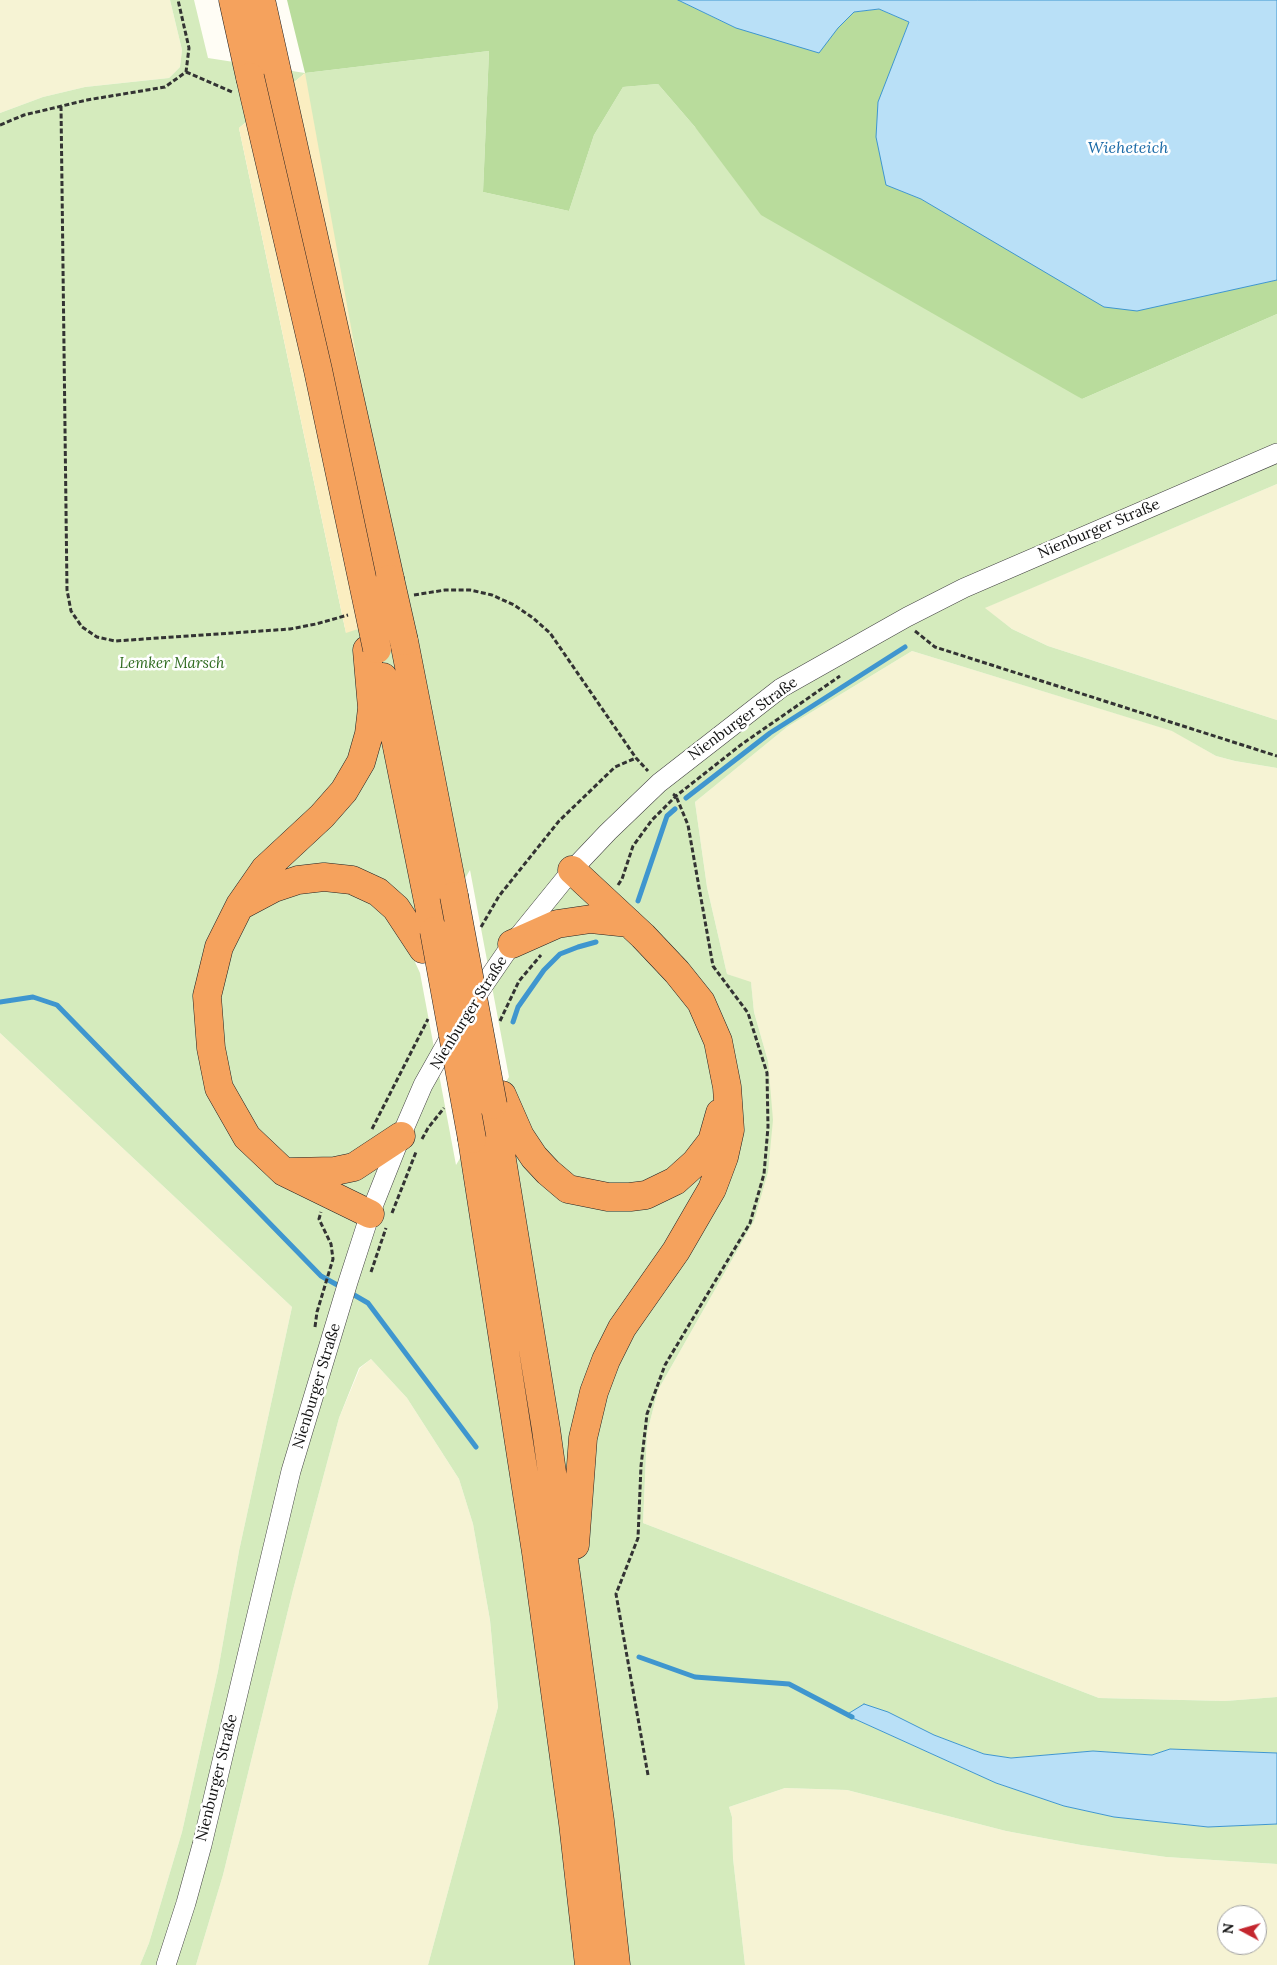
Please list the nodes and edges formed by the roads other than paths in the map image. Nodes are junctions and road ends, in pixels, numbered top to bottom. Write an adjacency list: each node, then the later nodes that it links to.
1 (233, 0): 4 (highway, bridge)
2 (262, 0): 11 (highway, bridge)
3 (1277, 453): 5 (street, Nienburger Straße)
4 (372, 649): 6 (highway); 8 (highway)
5 (572, 870): 7 (highway); 9 (street, Nienburger Straße)
6 (240, 905): 8 (highway); 13 (highway)
7 (629, 923): 9 (highway); 10 (highway)
8 (428, 940): 16 (highway, bridge)
9 (512, 944): 12 (street, Nienburger Straße)
10 (727, 1087): 11 (highway); 15 (highway)
11 (497, 1098): 15 (highway)
12 (413, 1143): 13 (highway); 14 (street, Nienburger Straße)
13 (284, 1172): 14 (highway)
14 (382, 1220): 17 (street, Nienburger Straße)
15 (571, 1604): 16 (highway)
16 (586, 1822): 18 (highway); 19 (highway)
17 (166, 1965)
18 (589, 1965)
19 (616, 1965)

